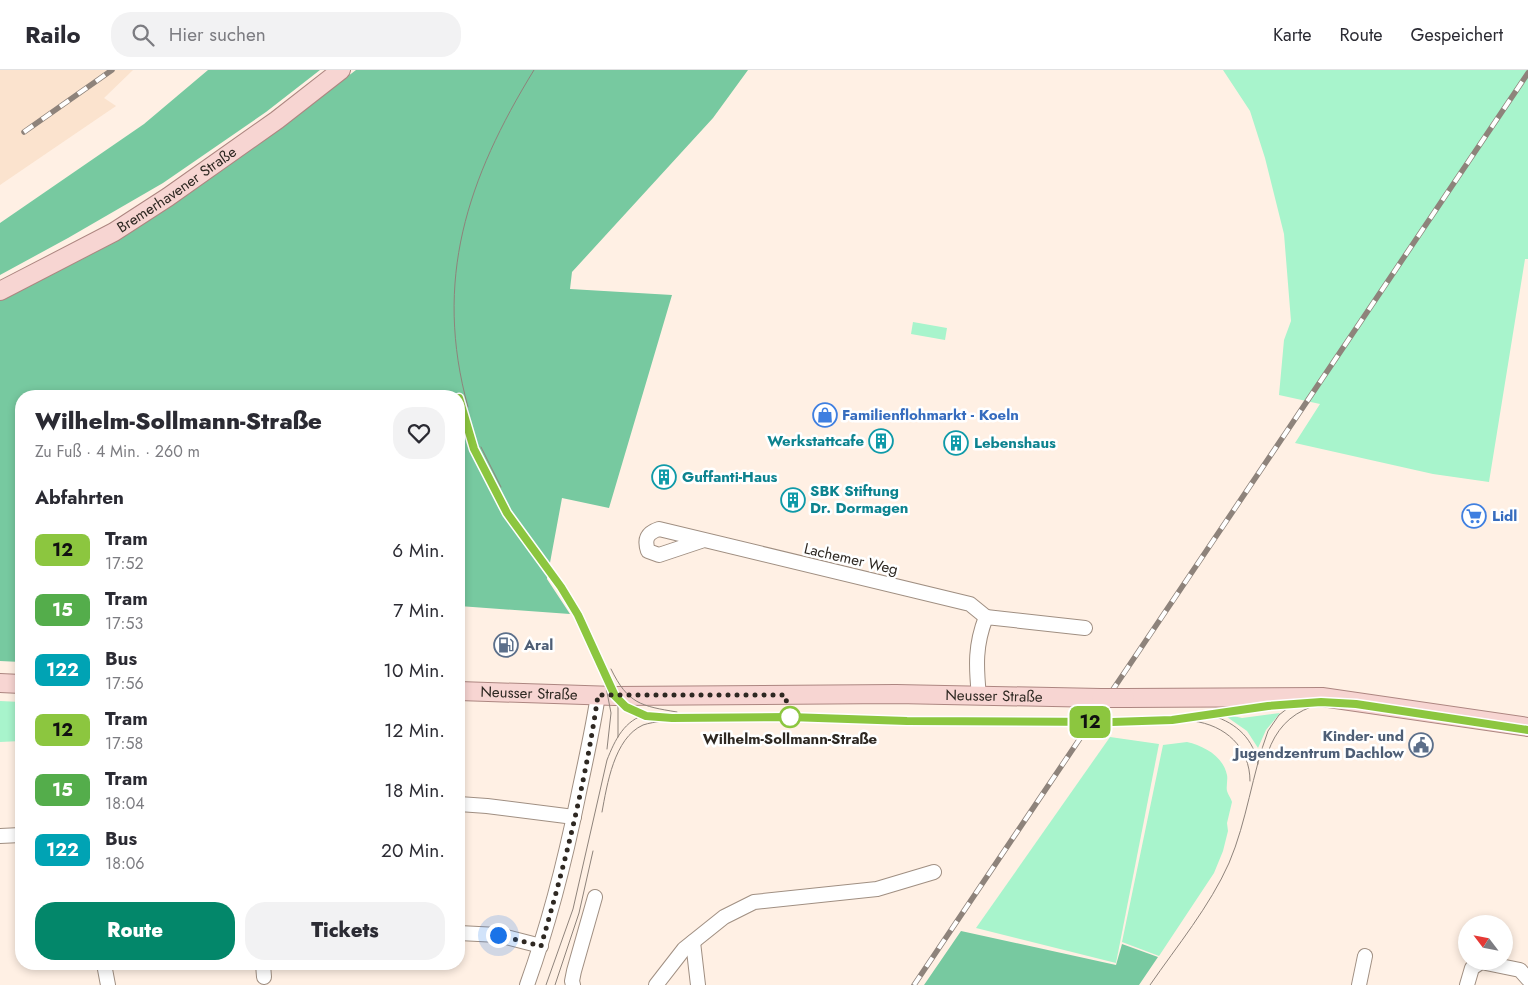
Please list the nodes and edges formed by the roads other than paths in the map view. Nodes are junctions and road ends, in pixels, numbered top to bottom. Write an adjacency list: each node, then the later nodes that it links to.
1 (341, 70): 2 (main road, Bremerhavener Straße)
2 (0, 291)
3 (704, 540): 4 (street, Lachemer Weg)
4 (986, 617): 5 (street, Lachemer Weg); 10 (street)
5 (1085, 628)
6 (0, 683): 7 (main road)
7 (15, 684)
8 (465, 691): 9 (main road, Neusser Straße)
9 (598, 695): 10 (main road, Neusser Straße); 13 (street)
10 (979, 696): 11 (main road, Neusser Straße, bridge)
11 (1528, 727)
12 (465, 804): 13 (street)
13 (574, 817): 20 (street)
14 (15, 835): 15 (street)
15 (0, 836)
16 (934, 872): 19 (street)
17 (595, 898): 26 (street)
18 (465, 933): 20 (street)
19 (693, 942): 27 (street); 28 (street)
20 (541, 946): 25 (street)
21 (1365, 956): 29 (street)
22 (105, 970): 24 (street)
23 (1528, 979): 30 (street)
24 (108, 985)
25 (527, 985)
26 (573, 985)
27 (656, 985)
28 (698, 985)
29 (1358, 985)
30 (1467, 985)

